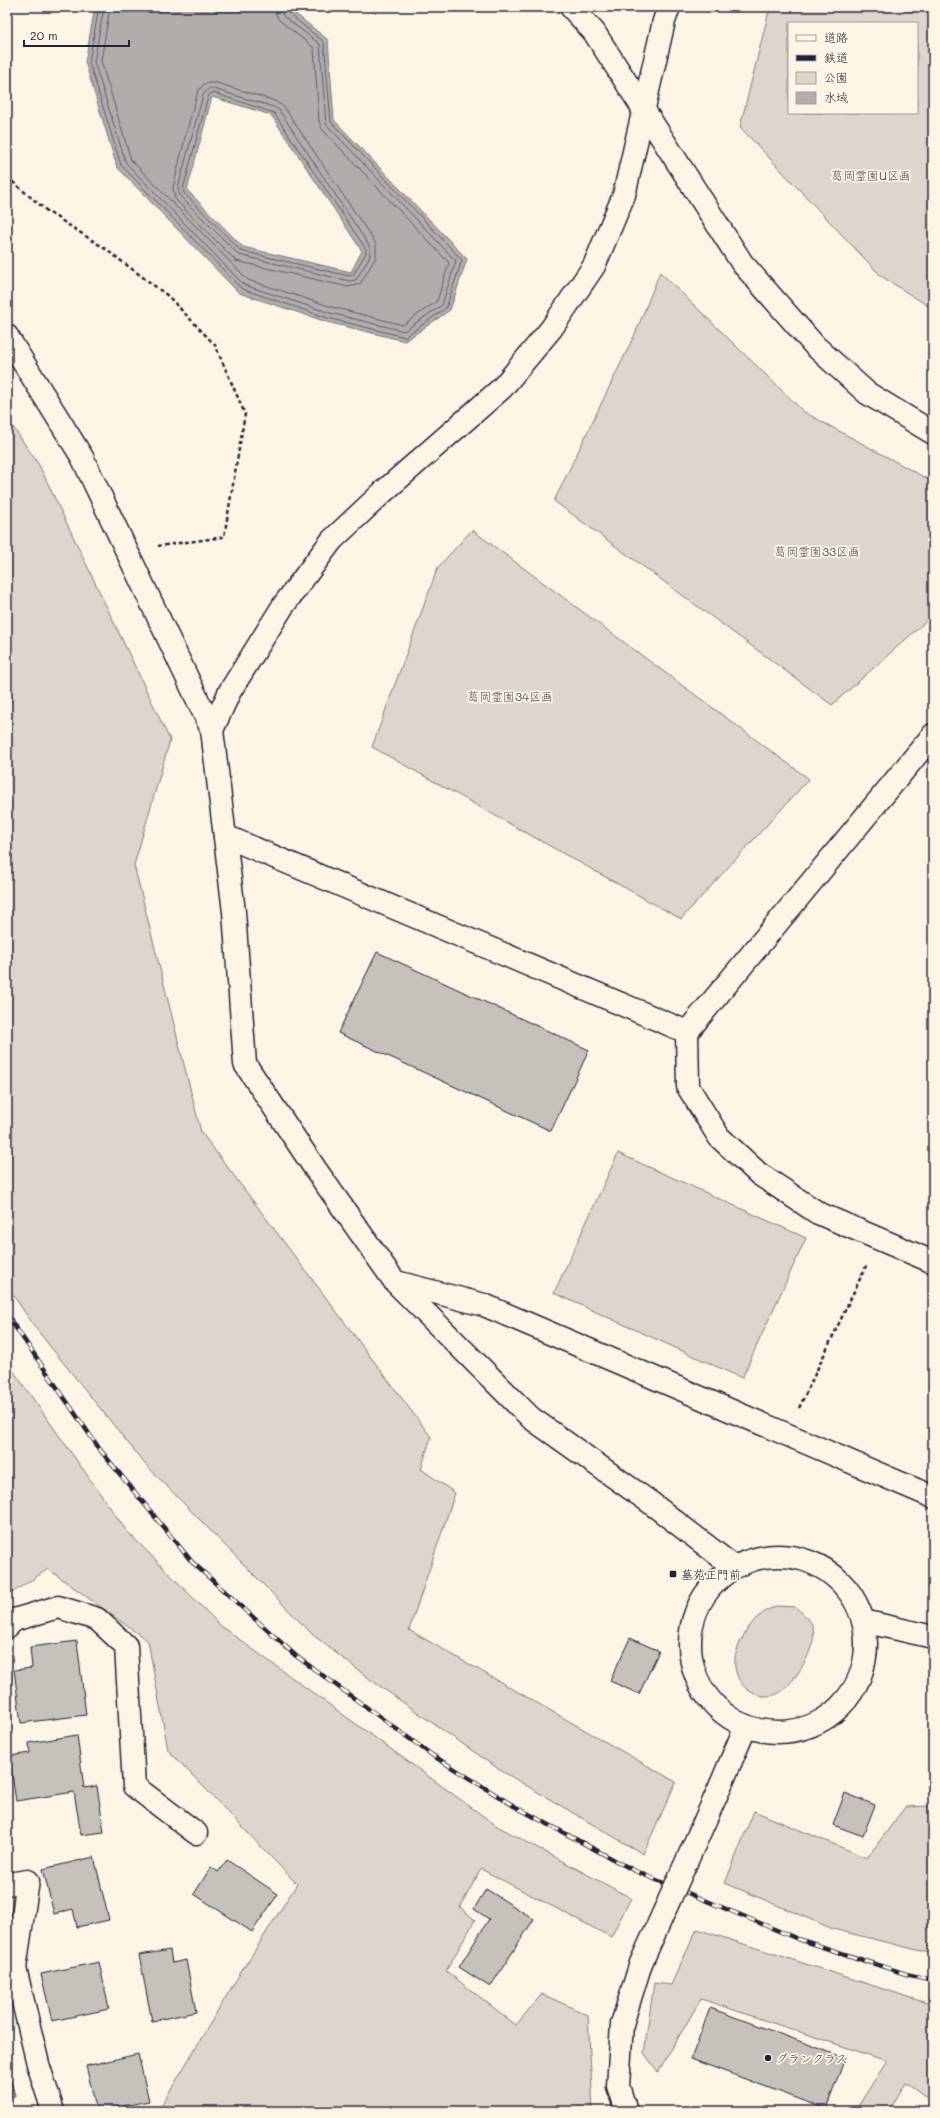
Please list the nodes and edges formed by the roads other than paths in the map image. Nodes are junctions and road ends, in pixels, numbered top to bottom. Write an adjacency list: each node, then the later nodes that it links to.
1 (571, 7): 3 (street)
2 (669, 7): 3 (street)
3 (644, 110): 5 (street); 6 (street)
4 (7, 336): 6 (street)
5 (933, 433)
6 (212, 730): 8 (street)
7 (933, 735): 9 (street)
8 (225, 836): 9 (street); 11 (street)
9 (687, 1032): 10 (street)
10 (933, 1262)
11 (395, 1282): 12 (street); 13 (street)
12 (933, 1497)
13 (734, 1567): 14 (street); 17 (street)
14 (863, 1621): 16 (street); 17 (street)
15 (7, 1627): 18 (street)
16 (933, 1637)
17 (746, 1726): 21 (street, bridge)
18 (196, 1833)
19 (7, 1884): 20 (street)
20 (53, 2111)
21 (626, 2111)

